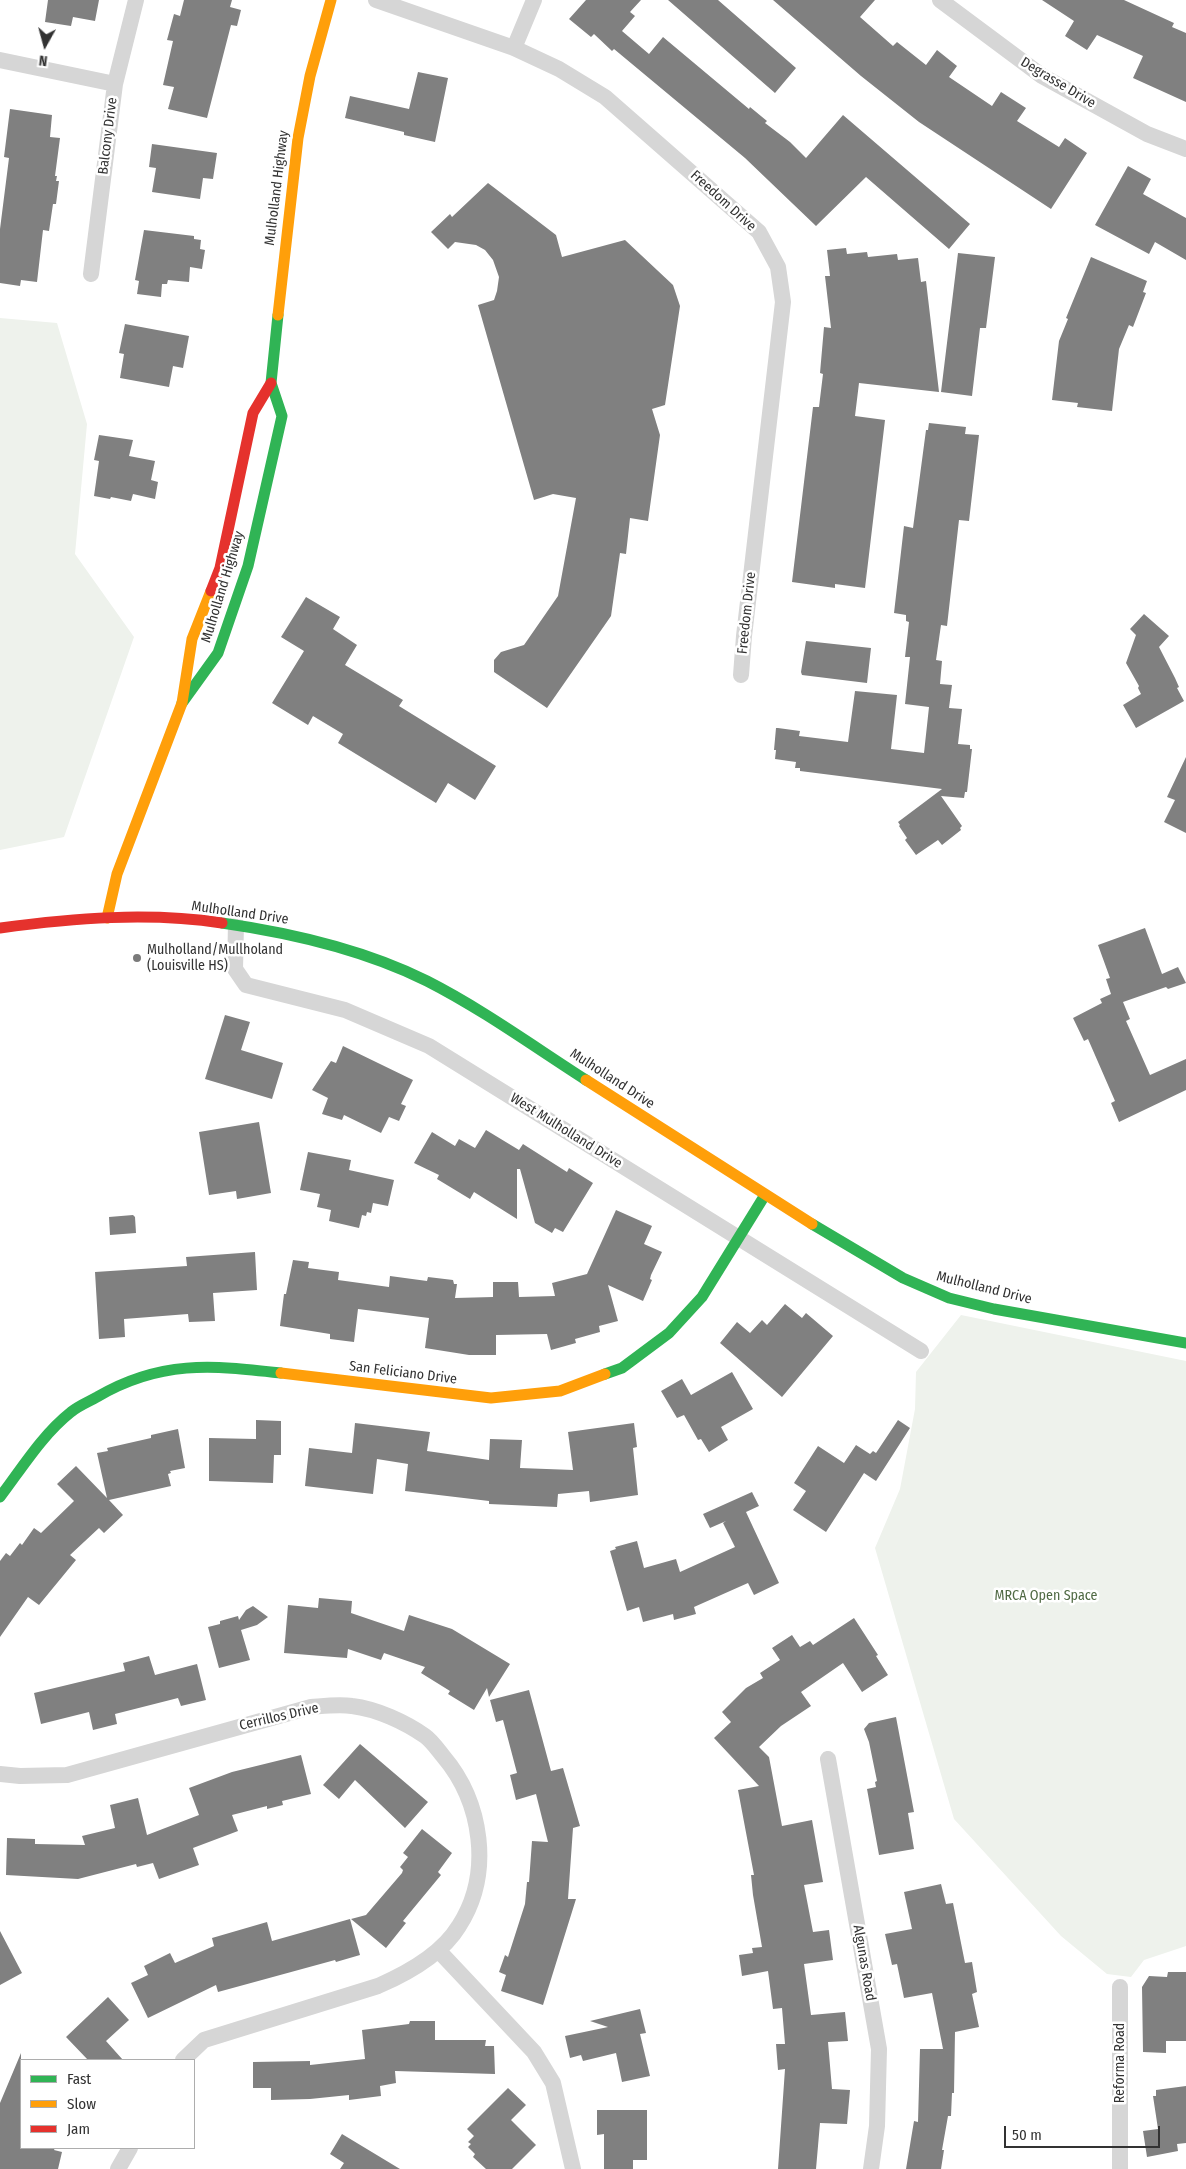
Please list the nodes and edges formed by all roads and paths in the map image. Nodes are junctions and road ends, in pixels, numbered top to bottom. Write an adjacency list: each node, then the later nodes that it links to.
1 (136, 0): 8 (street, Balcony Drive)
2 (331, 0): 11 (main road, Mulholland Highway)
3 (376, 0): 6 (street, Freedom Drive)
4 (534, 0): 6 (street)
5 (940, 0): 9 (street, Degrasse Drive)
6 (514, 48): 12 (street, Freedom Drive)
7 (0, 60): 8 (street)
8 (114, 84): 10 (street, Balcony Drive)
9 (1186, 149)
10 (91, 274)
11 (271, 383): 13 (main road, Mulholland Highway); 13 (main road, Mulholland Highway)
12 (741, 675)
13 (182, 703): 14 (main road, Mulholland Highway)
14 (107, 918): 15 (main road, Mulholland Drive); 16 (main road, Mulholland Drive)
15 (236, 924): 17 (main road, Mulholland Drive); 18 (street, West Mulholland Drive)
16 (0, 928)
17 (765, 1195): 18 (main road, San Feliciano Drive); 19 (main road, Mulholland Drive)
18 (739, 1238): 20 (street, West Mulholland Drive); 21 (main road, San Feliciano Drive)
19 (1186, 1343)
20 (921, 1351)
21 (0, 1498)
22 (828, 1759): 30 (street, Algunas Road)
23 (0, 1774): 24 (street, Cerrillos Drive)
24 (438, 1950): 26 (street, Cerrillos Drive); 29 (street)
25 (1120, 1987): 31 (street, Reforma Road)
26 (184, 2059)
27 (129, 2149): 28 (street)
28 (118, 2169)
29 (573, 2169)
30 (871, 2169)
31 (1120, 2169)

